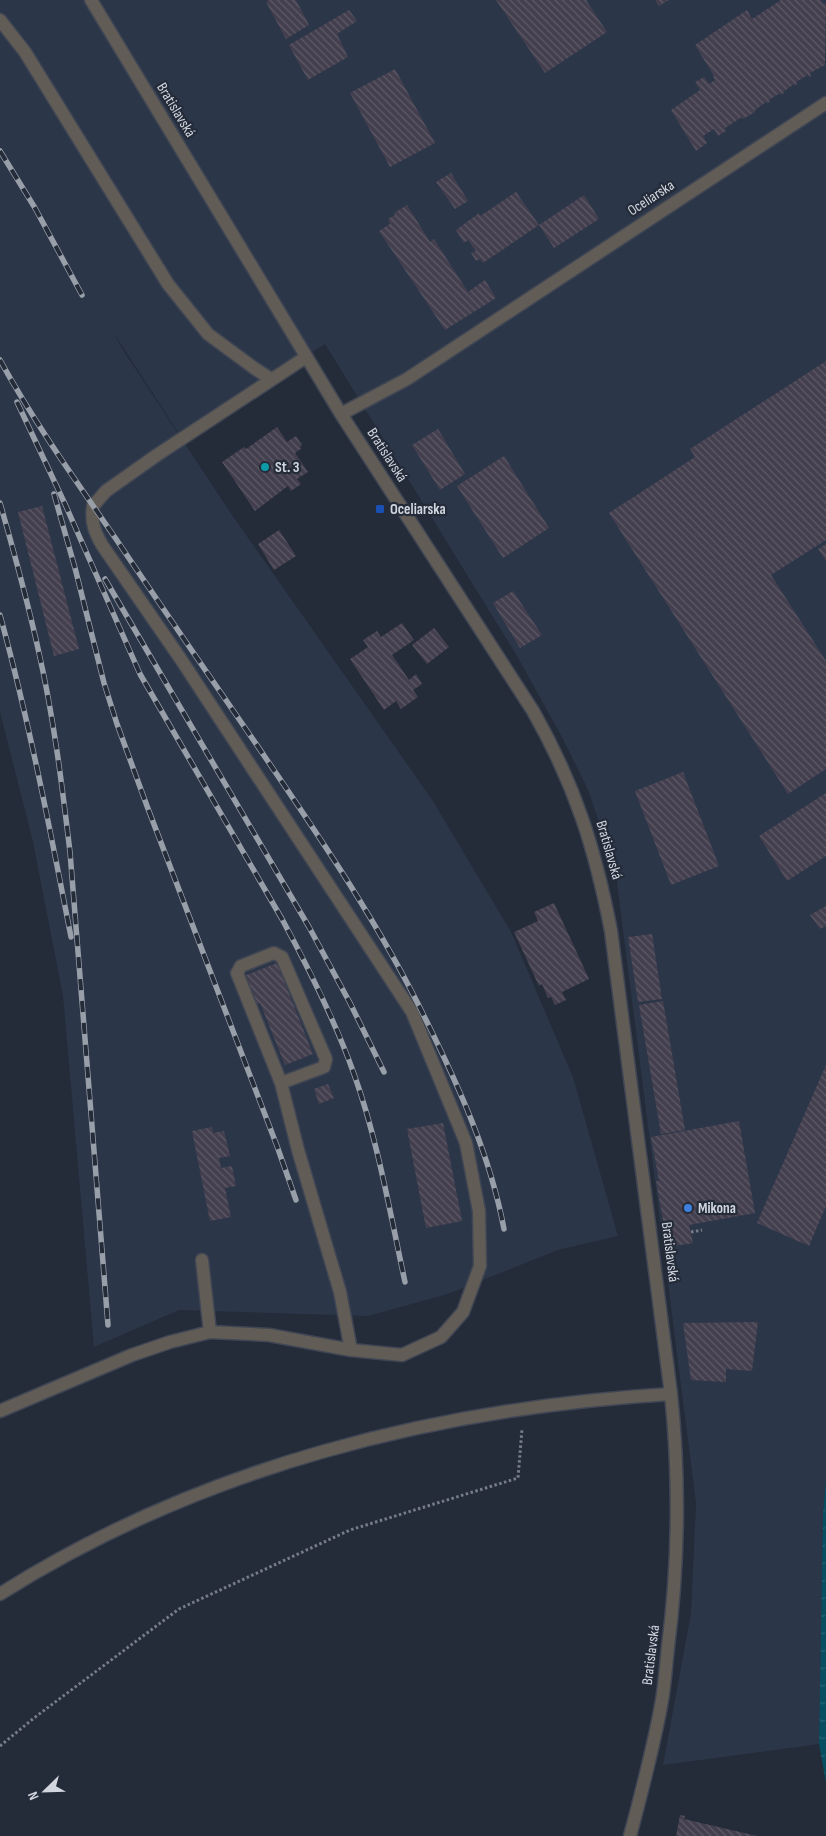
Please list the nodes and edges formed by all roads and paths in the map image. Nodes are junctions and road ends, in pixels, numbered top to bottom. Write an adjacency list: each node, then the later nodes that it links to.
1 (92, 0): 4 (street, Bratislavská)
2 (0, 20): 5 (street)
3 (826, 103): 6 (street, Oceliarska)
4 (306, 358): 5 (street); 6 (street, Bratislavská)
5 (272, 378): 12 (street)
6 (341, 414): 13 (street, Bratislavská)
7 (281, 1083): 7 (street); 12 (street)
8 (702, 1230): 9 (path)
9 (691, 1232)
10 (202, 1260): 11 (street)
11 (210, 1332): 12 (street); 14 (street)
12 (351, 1350)
13 (671, 1394): 16 (street); 18 (street, Bratislavská)
14 (0, 1411)
15 (522, 1430): 17 (path)
16 (0, 1594)
17 (0, 1746)
18 (630, 1836)

